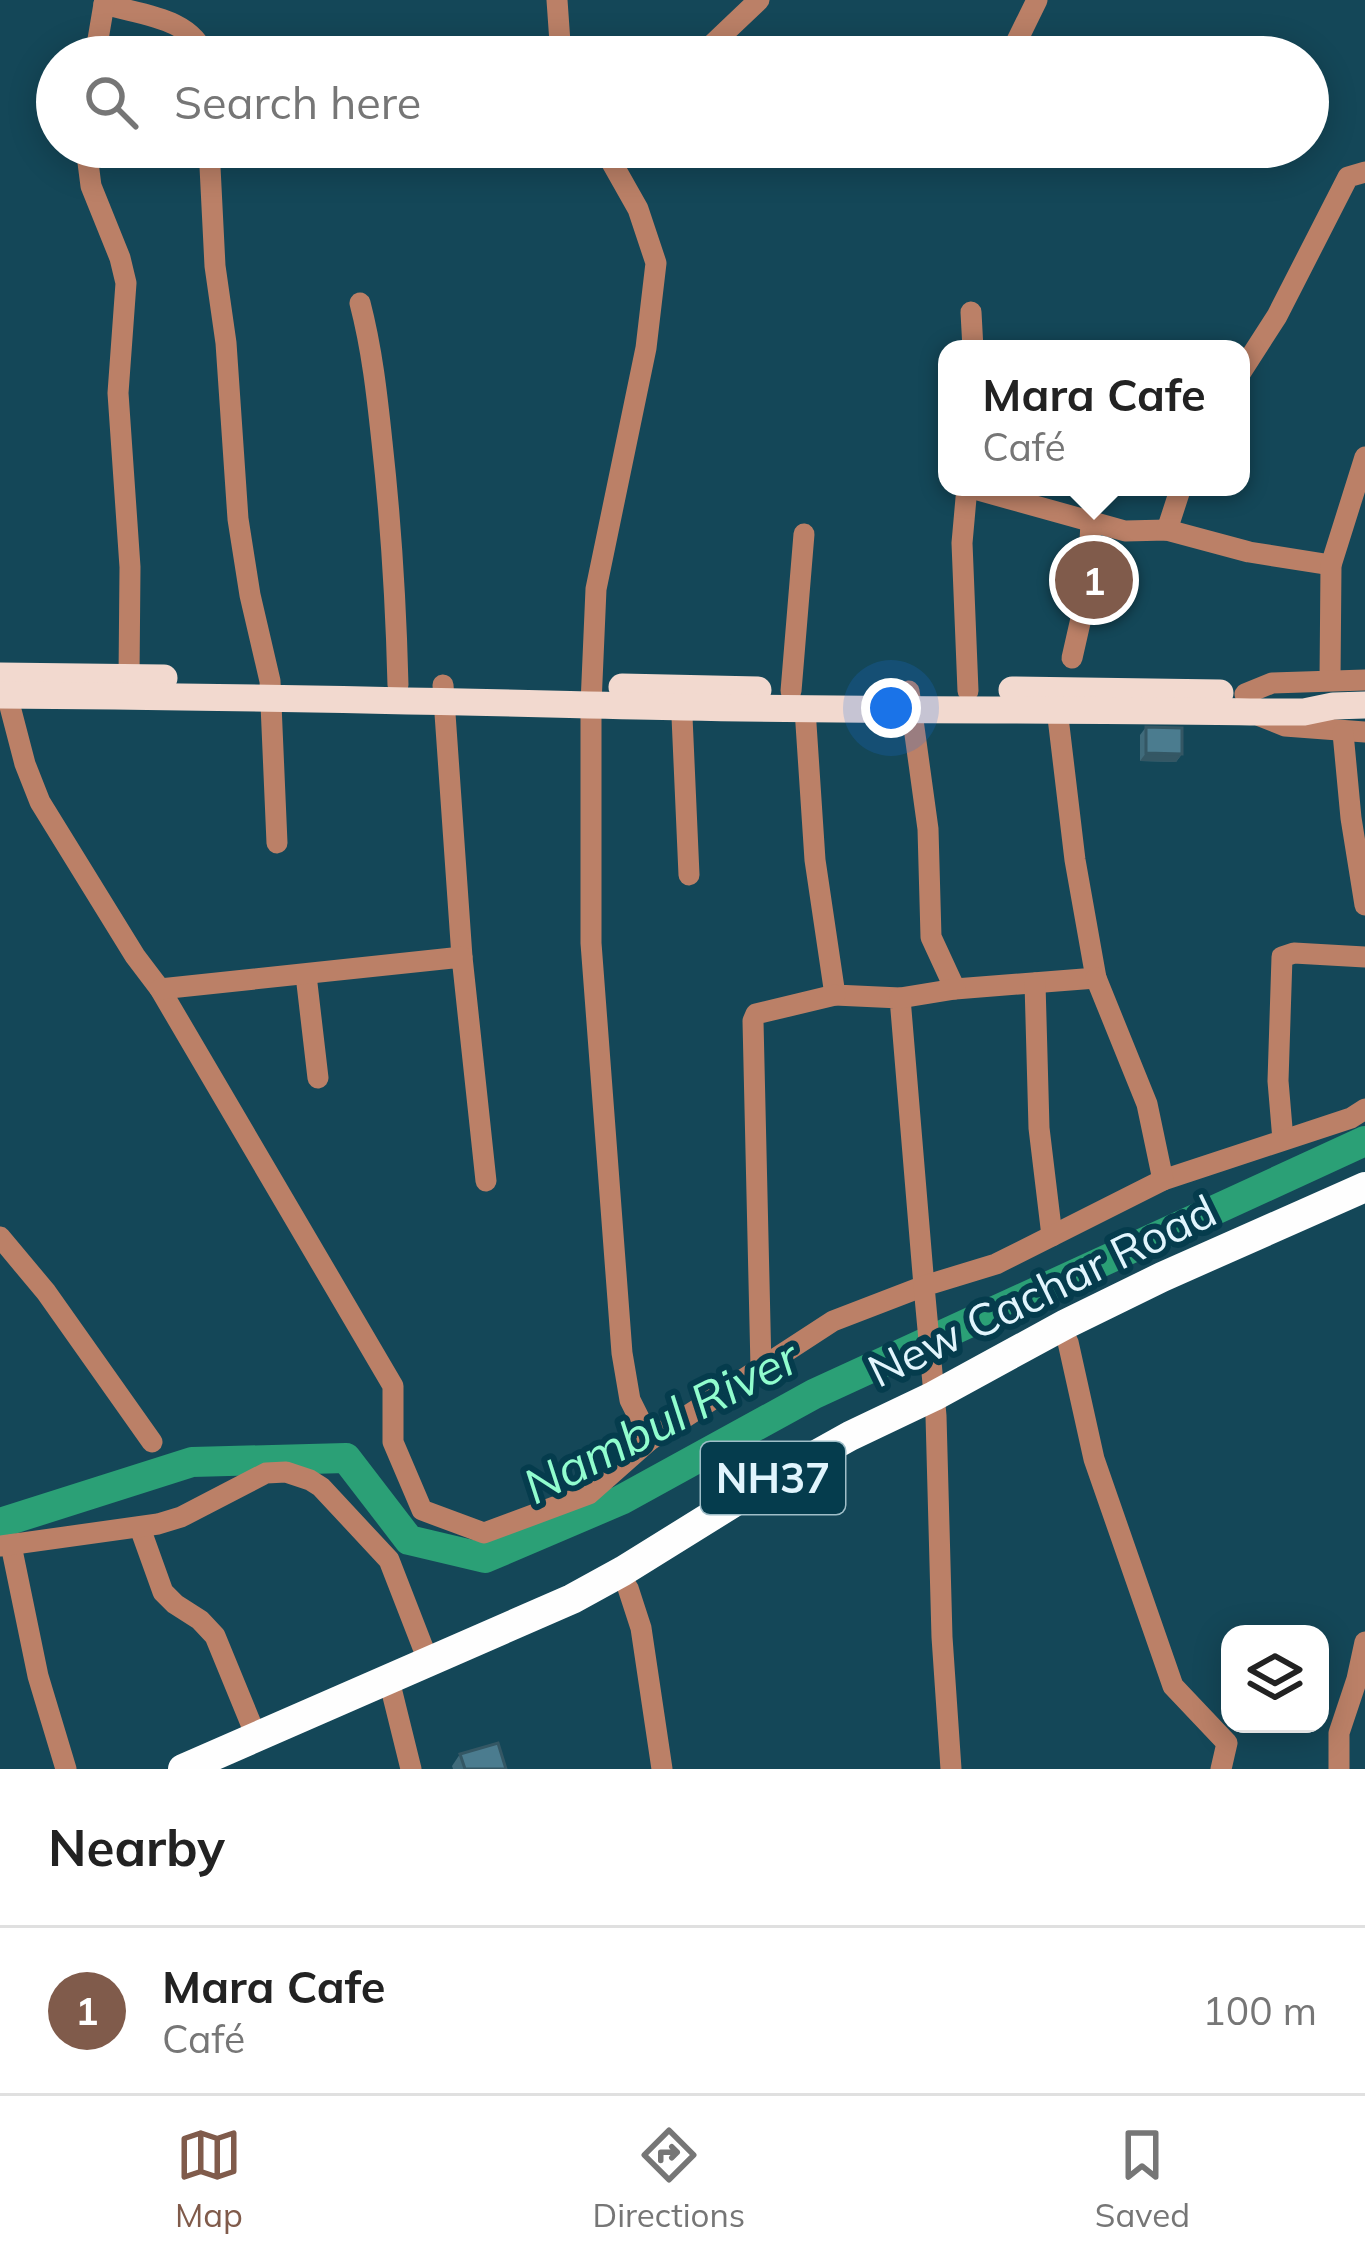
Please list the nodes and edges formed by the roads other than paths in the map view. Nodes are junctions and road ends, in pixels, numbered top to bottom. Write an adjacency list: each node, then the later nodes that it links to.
1 (556, 0): 7 (street)
2 (759, 0): 8 (street)
3 (1036, 0): 9 (street)
4 (105, 2): 5 (street); 6 (street)
5 (99, 36)
6 (193, 36)
7 (559, 36)
8 (721, 36)
9 (1019, 36)
10 (89, 168): 27 (street)
11 (210, 168): 31 (street)
12 (615, 168): 34 (street)
13 (1365, 172): 17 (street)
14 (360, 303): 29 (street)
15 (971, 312): 16 (street)
16 (973, 340)
17 (1250, 358)
18 (1365, 458): 25 (street)
19 (966, 496): 32 (street)
20 (998, 496): 22 (street)
21 (1178, 496): 23 (street)
22 (1091, 523): 23 (street); 26 (street)
23 (1167, 530): 25 (street)
24 (804, 534): 37 (street)
25 (1331, 565): 41 (street)
26 (1072, 658)
27 (129, 677): 30 (main road); 31 (main road)
28 (1365, 680): 41 (street)
29 (398, 685): 31 (main road); 33 (main road)
30 (2, 689): 31 (main road); 50 (street)
31 (270, 689): 33 (main road); 42 (street)
32 (968, 691): 36 (main road); 38 (main road)
33 (444, 694): 34 (main road); 45 (street)
34 (591, 696): 35 (main road); 67 (street)
35 (681, 697): 37 (main road); 43 (street)
36 (911, 699): 37 (main road); 40 (main road); 51 (street)
37 (798, 700): 52 (street)
38 (1248, 703): 40 (main road); 41 (main road); 41 (street); 41 (street)
39 (1365, 705): 41 (main road)
40 (1057, 709): 48 (street)
41 (1343, 713): 44 (street)
42 (277, 843)
43 (689, 875)
44 (1365, 904)
45 (462, 956): 47 (street); 58 (street)
46 (1365, 957): 56 (street)
47 (306, 975): 50 (street); 54 (street)
48 (1096, 978): 49 (street); 57 (street)
49 (1034, 983): 51 (street); 62 (street)
50 (160, 988): 67 (street)
51 (955, 989): 53 (street)
52 (835, 995): 53 (street); 65 (street)
53 (899, 998): 63 (street)
54 (318, 1078)
55 (1365, 1109): 56 (street)
56 (1283, 1140): 57 (street)
57 (1163, 1180): 62 (street)
58 (486, 1181)
59 (1365, 1187): 66 (highway, New Cachar Road / NH37)
60 (1365, 1205): 64 (highway, New Cachar Road / NH37)
61 (0, 1237): 68 (street)
62 (1052, 1237): 63 (street)
63 (924, 1286): 65 (street); 66 (street)
64 (1068, 1342): 66 (highway, New Cachar Road / NH37); 82 (street)
65 (761, 1368): 67 (street)
66 (935, 1402): 71 (highway, New Cachar Road / NH37); 73 (highway, New Cachar Road / NH37); 81 (street)
67 (650, 1440)
68 (152, 1442)
69 (140, 1528): 70 (street); 73 (street); 75 (street)
70 (6, 1545): 76 (street)
71 (628, 1588): 74 (highway, New Cachar Road / NH37); 80 (street)
72 (1365, 1642): 83 (street)
73 (429, 1663): 74 (highway, New Cachar Road / NH37)
74 (391, 1690): 75 (highway, New Cachar Road / NH37); 78 (highway, New Cachar Road / NH37); 79 (street)
75 (256, 1736): 77 (highway, New Cachar Road / NH37)
76 (66, 1769)
77 (183, 1769)
78 (232, 1769)
79 (411, 1769)
80 (662, 1769)
81 (951, 1769)
82 (1221, 1769)
83 (1339, 1769)

